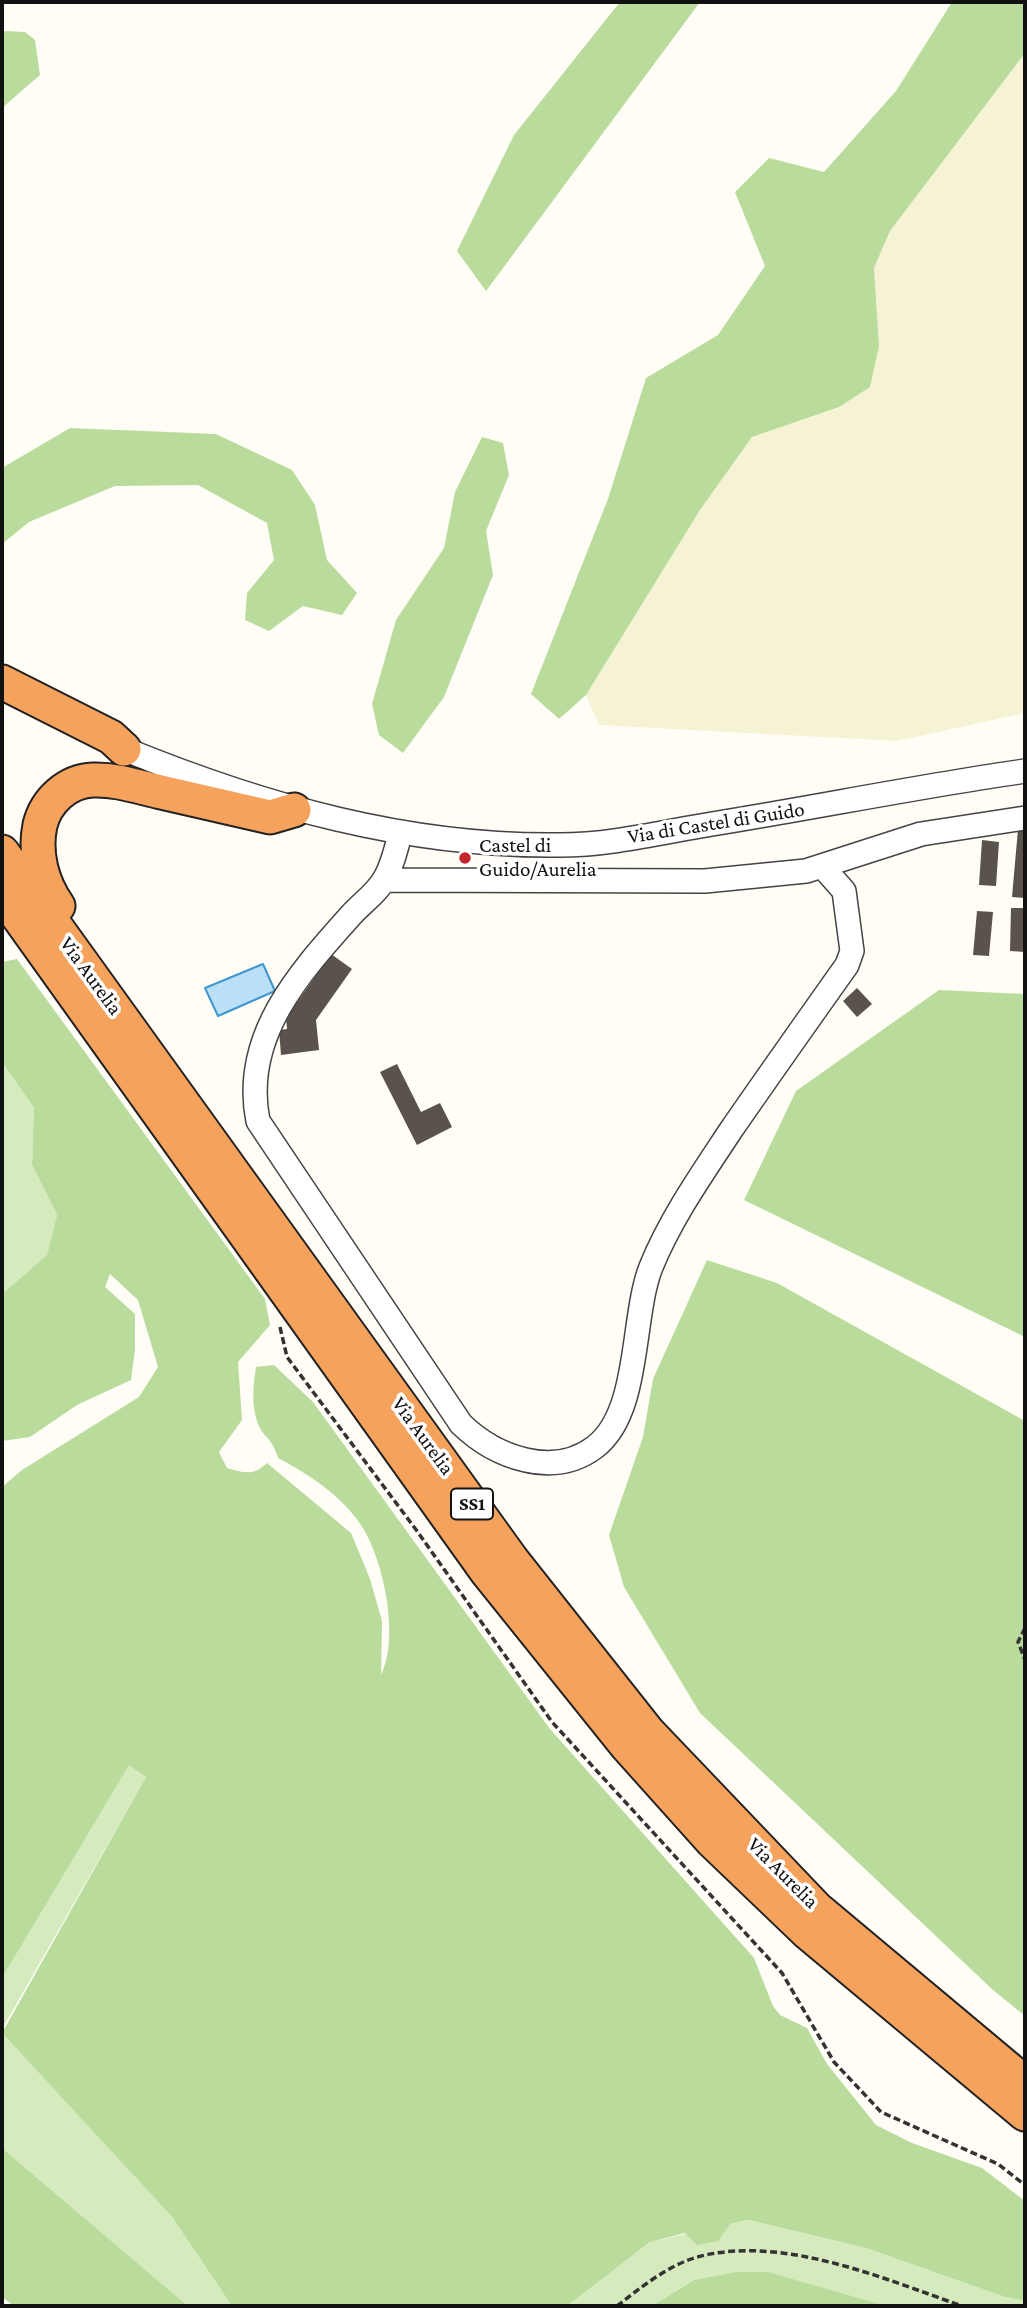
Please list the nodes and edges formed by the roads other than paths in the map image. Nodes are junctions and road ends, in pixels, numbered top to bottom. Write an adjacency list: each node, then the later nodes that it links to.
1 (2, 682): 3 (highway)
2 (2, 707): 3 (highway)
3 (124, 749): 5 (street, Via di Castel di Guido)
4 (1025, 771): 7 (street, Via di Castel di Guido)
5 (294, 810): 7 (street, Via di Castel di Guido); 12 (highway)
6 (1025, 818): 9 (street)
7 (401, 832): 10 (street)
8 (2, 852): 12 (highway, Via Aurelia / SS1)
9 (822, 866): 10 (street); 10 (street)
10 (385, 880)
11 (2, 894): 14 (highway, Via Aurelia / SS1)
12 (287, 1246): 13 (highway, Via Aurelia / SS1)
13 (1025, 2082)
14 (1025, 2114)

